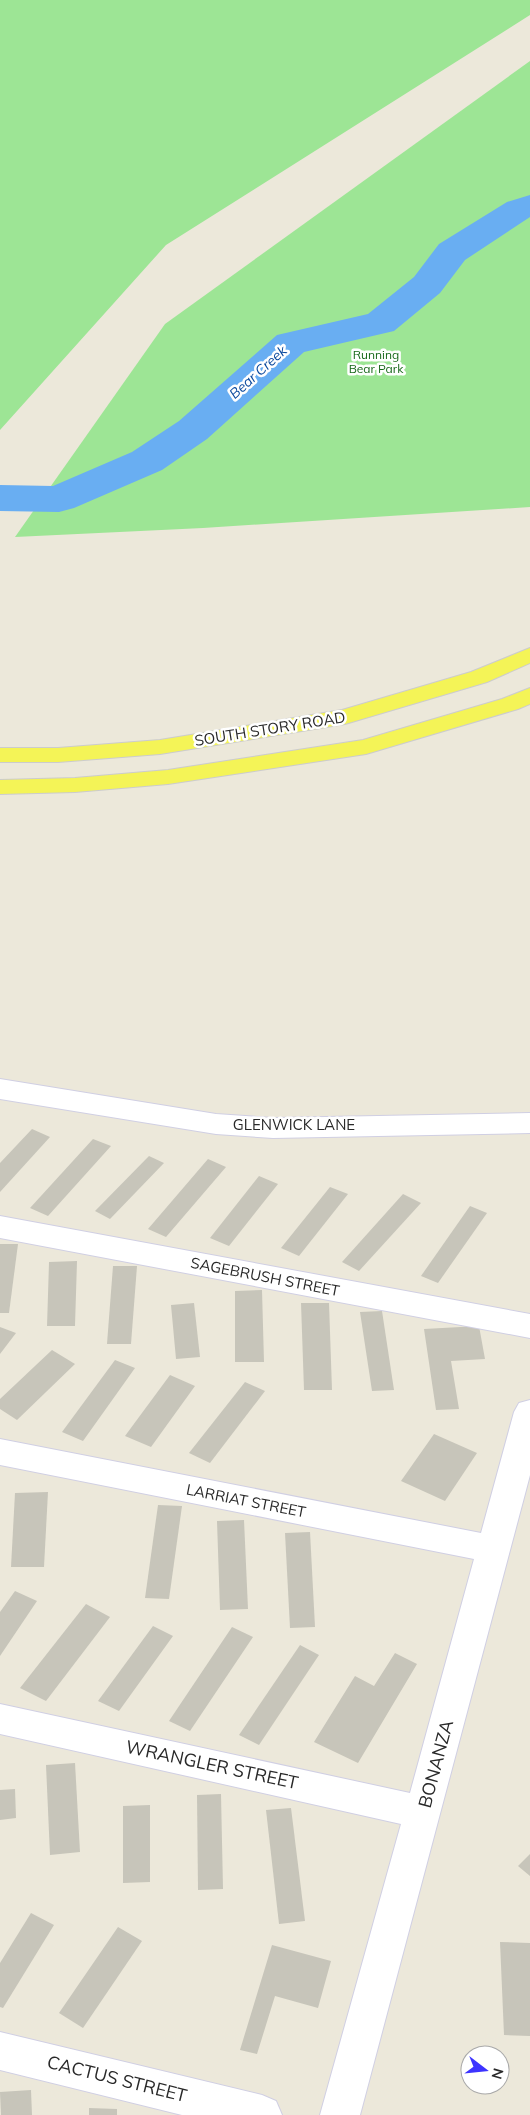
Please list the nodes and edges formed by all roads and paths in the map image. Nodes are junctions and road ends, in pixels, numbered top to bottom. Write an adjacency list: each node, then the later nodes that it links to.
1 (530, 655): 3 (main road, SOUTH STORY ROAD)
2 (530, 695): 4 (main road)
3 (0, 755)
4 (0, 787)
5 (0, 1089): 6 (street, GLENWICK LANE)
6 (530, 1123)
7 (0, 1227): 8 (street, SAGEBRUSH STREET)
8 (530, 1326)
9 (530, 1412): 11 (street, BONANZA)
10 (0, 1452): 11 (street, LARRIAT STREET)
11 (492, 1549): 13 (street, BONANZA)
12 (0, 1719): 13 (street, WRANGLER STREET)
13 (423, 1812): 16 (street, BONANZA)
14 (0, 2051): 15 (street, CACTUS STREET)
15 (262, 2115)
16 (340, 2115)

